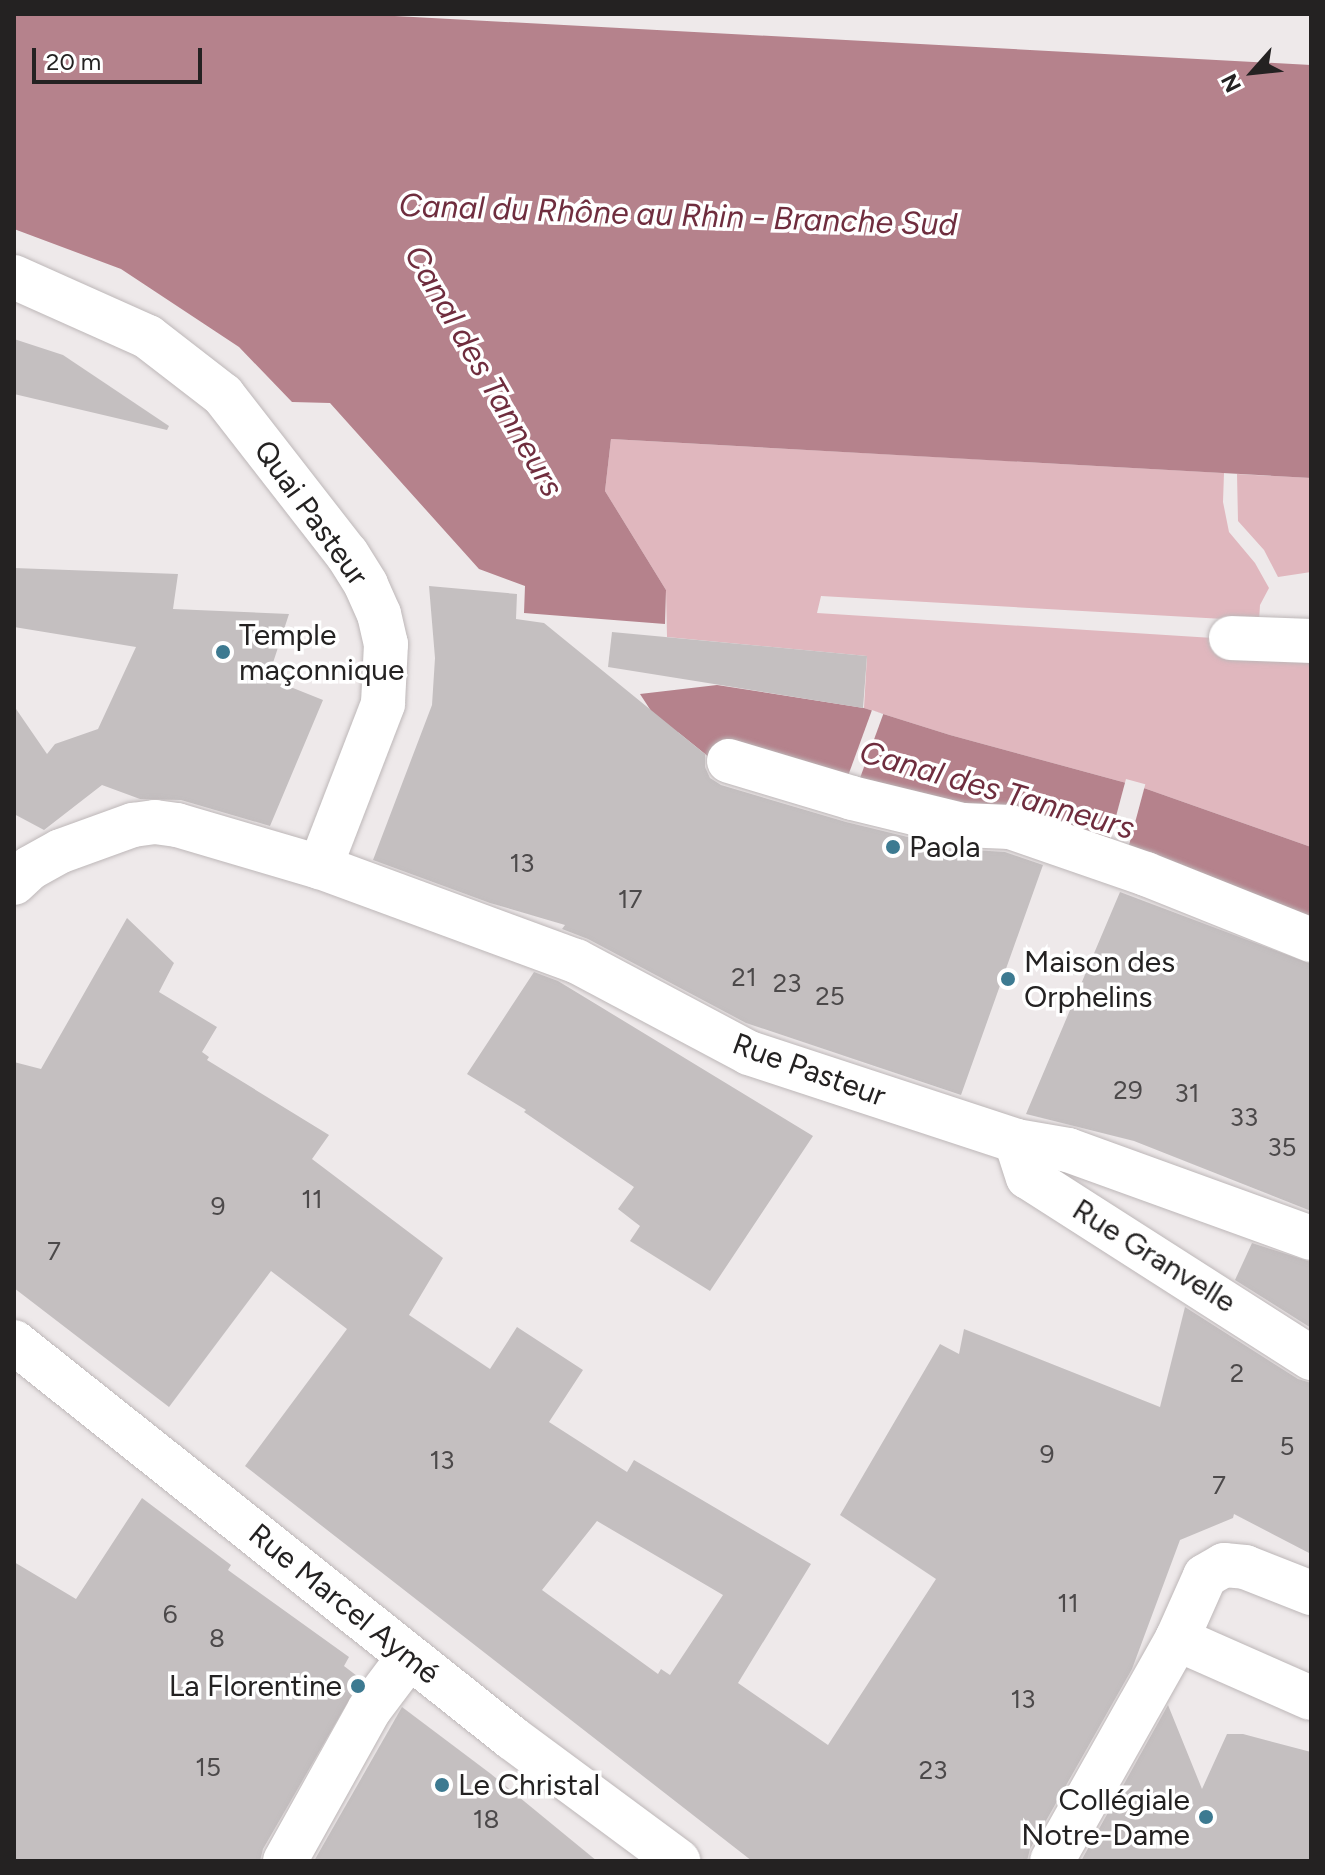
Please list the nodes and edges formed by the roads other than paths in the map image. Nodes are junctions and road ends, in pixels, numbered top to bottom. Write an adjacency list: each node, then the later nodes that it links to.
1 (14, 277): 5 (street, Quai Pasteur)
2 (1231, 638): 3 (street)
3 (1311, 641)
4 (729, 761): 7 (street)
5 (320, 867): 6 (street, Rue Pasteur); 8 (street, Rue Pasteur)
6 (14, 883)
7 (1311, 940)
8 (1016, 1141): 9 (street, Rue Pasteur); 11 (street, Rue Granvelle)
9 (1311, 1238)
10 (14, 1342): 14 (street, Rue Marcel Aymé)
11 (1311, 1358)
12 (1311, 1593): 13 (street)
13 (1177, 1639): 15 (street); 18 (street)
14 (409, 1657): 16 (street); 17 (street, Rue Marcel Aymé)
15 (1311, 1698)
16 (285, 1861)
17 (678, 1861)
18 (1052, 1861)

